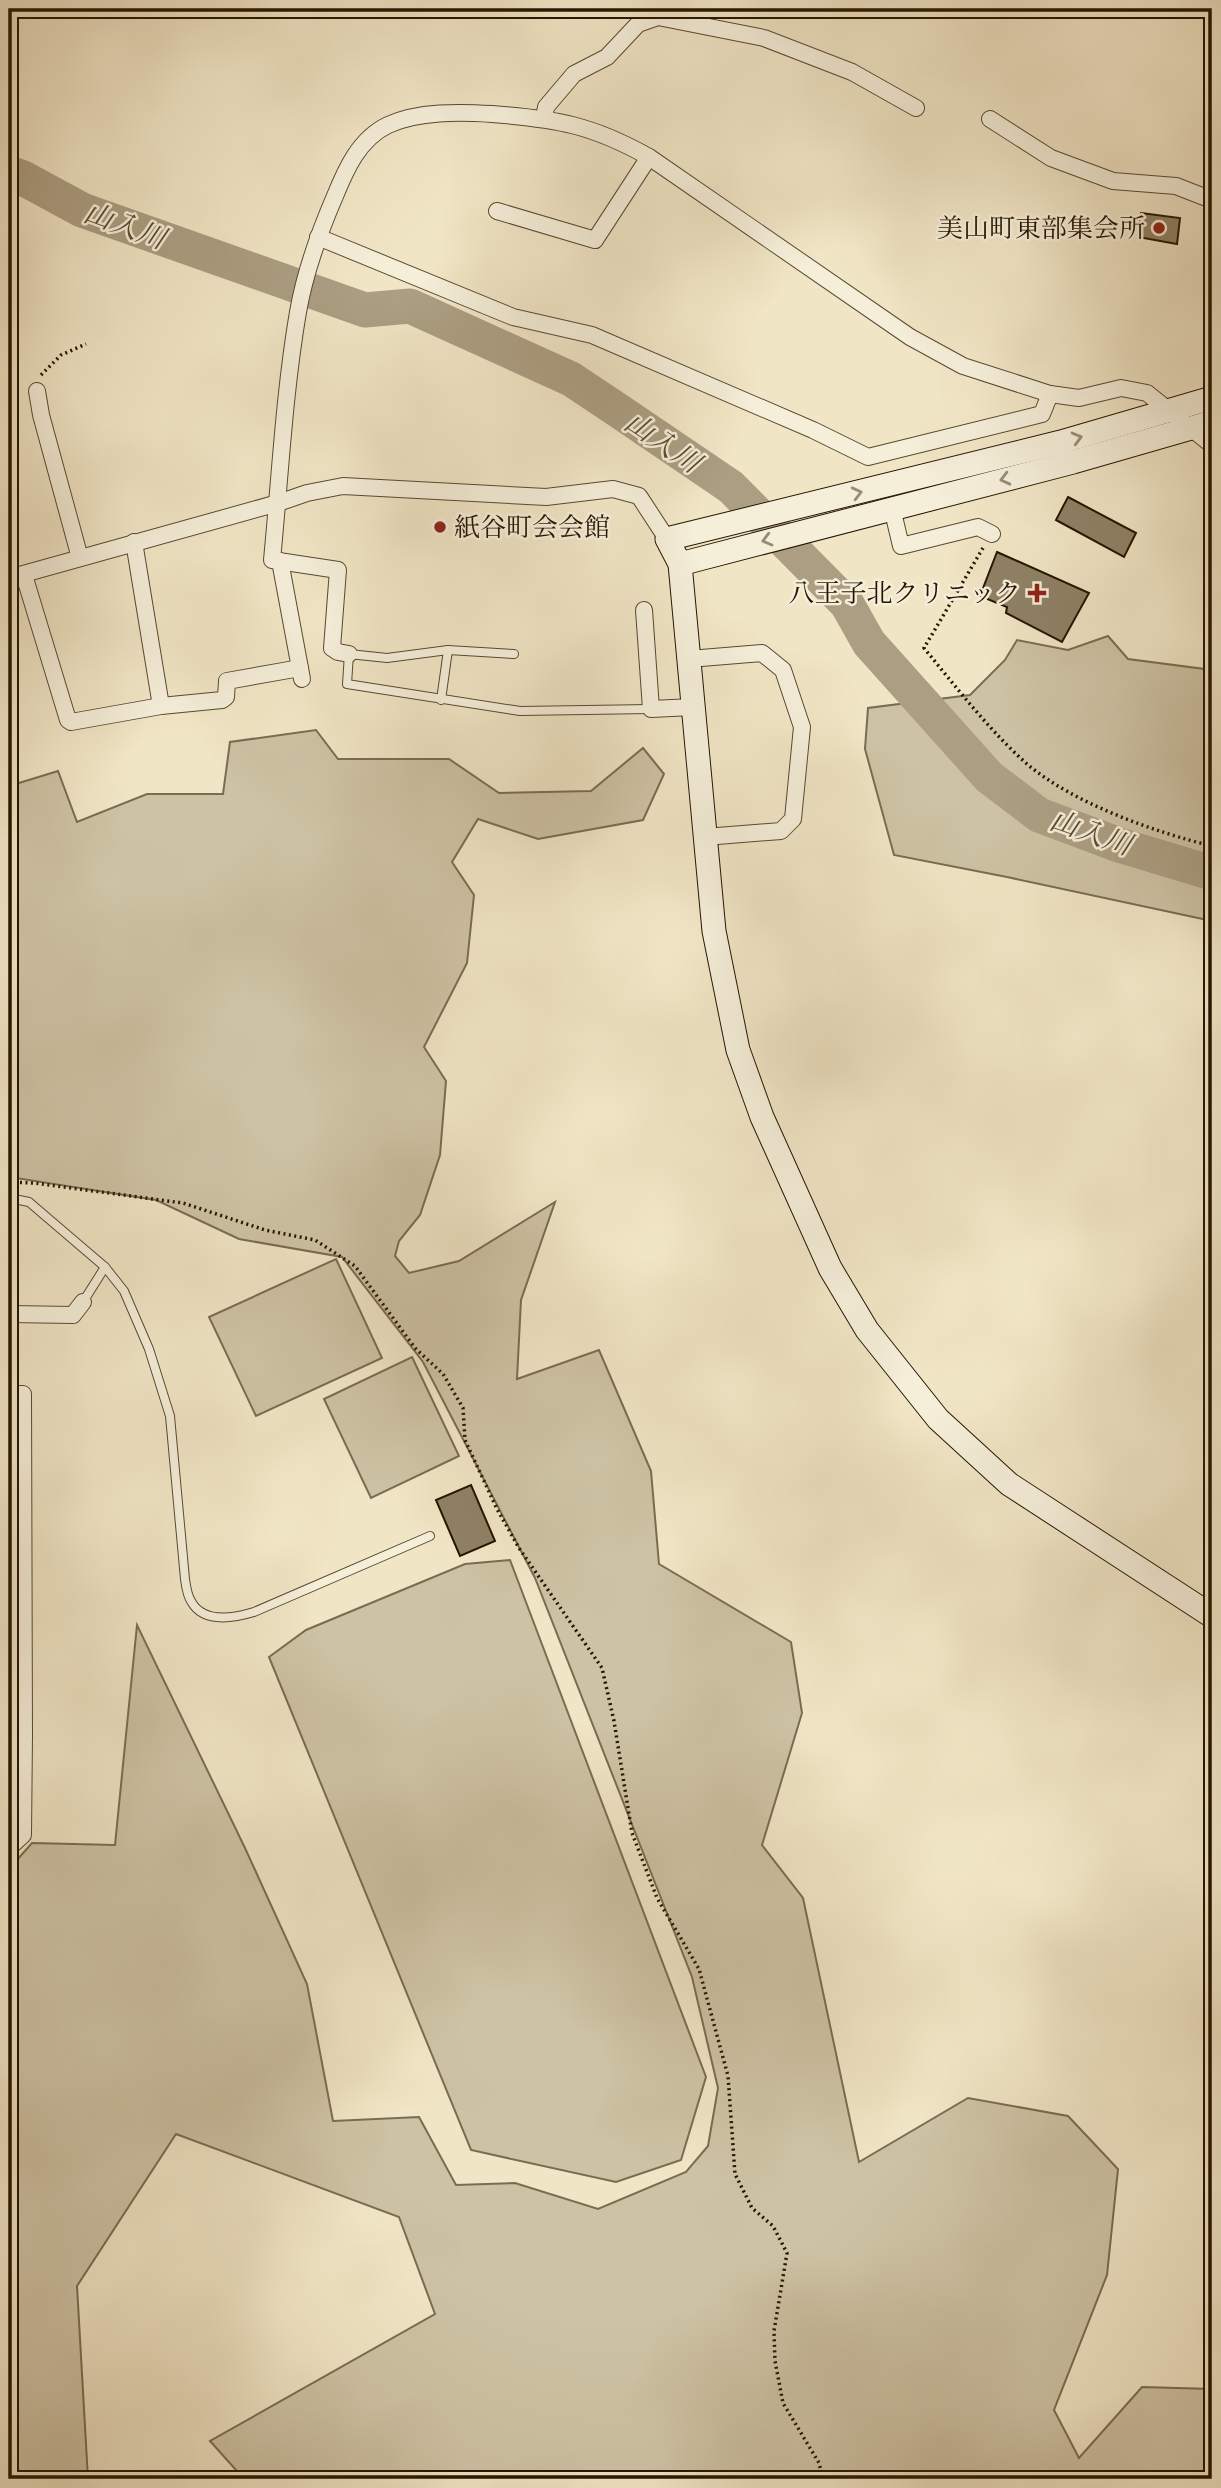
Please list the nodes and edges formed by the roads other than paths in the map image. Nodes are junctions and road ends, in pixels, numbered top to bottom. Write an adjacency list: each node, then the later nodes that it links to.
1 (916, 108): 2 (street)
2 (544, 118): 4 (street); 7 (street)
3 (990, 119): 5 (street)
4 (649, 157): 6 (street); 9 (street)
5 (1212, 200)
6 (497, 211)
7 (316, 242): 9 (street); 14 (street)
8 (37, 391): 19 (street)
9 (1049, 394): 11 (street)
10 (1212, 398): 11 (street)
11 (1173, 411): 12 (street); 17 (street, one-way to 11)
12 (1201, 426): 13 (street); 15 (street, one-way to 15)
13 (1212, 445)
14 (278, 503): 17 (street); 18 (street); 20 (street)
15 (892, 508): 16 (street); 21 (street, one-way to 21)
16 (992, 534)
17 (667, 539): 21 (street)
18 (134, 542): 19 (street); 29 (street)
19 (80, 558): 22 (street)
20 (280, 561): 25 (street); 29 (street)
21 (680, 564): 27 (street)
22 (16, 577): 29 (street)
23 (645, 610): 31 (street)
24 (448, 650): 25 (lane); 26 (lane); 28 (lane)
25 (349, 654): 28 (lane)
26 (514, 654)
27 (689, 659): 30 (street); 32 (street)
28 (441, 700): 31 (lane)
29 (161, 706)
30 (693, 708): 31 (street); 32 (street)
31 (651, 709)
32 (705, 837): 39 (street)
33 (9, 1198): 34 (lane)
34 (105, 1267): 35 (lane); 38 (lane)
35 (83, 1302): 36 (street)
36 (9, 1314)
37 (9, 1394): 40 (street)
38 (430, 1536)
39 (1212, 1616)
40 (16, 1735): 41 (street)
41 (9, 1848)

